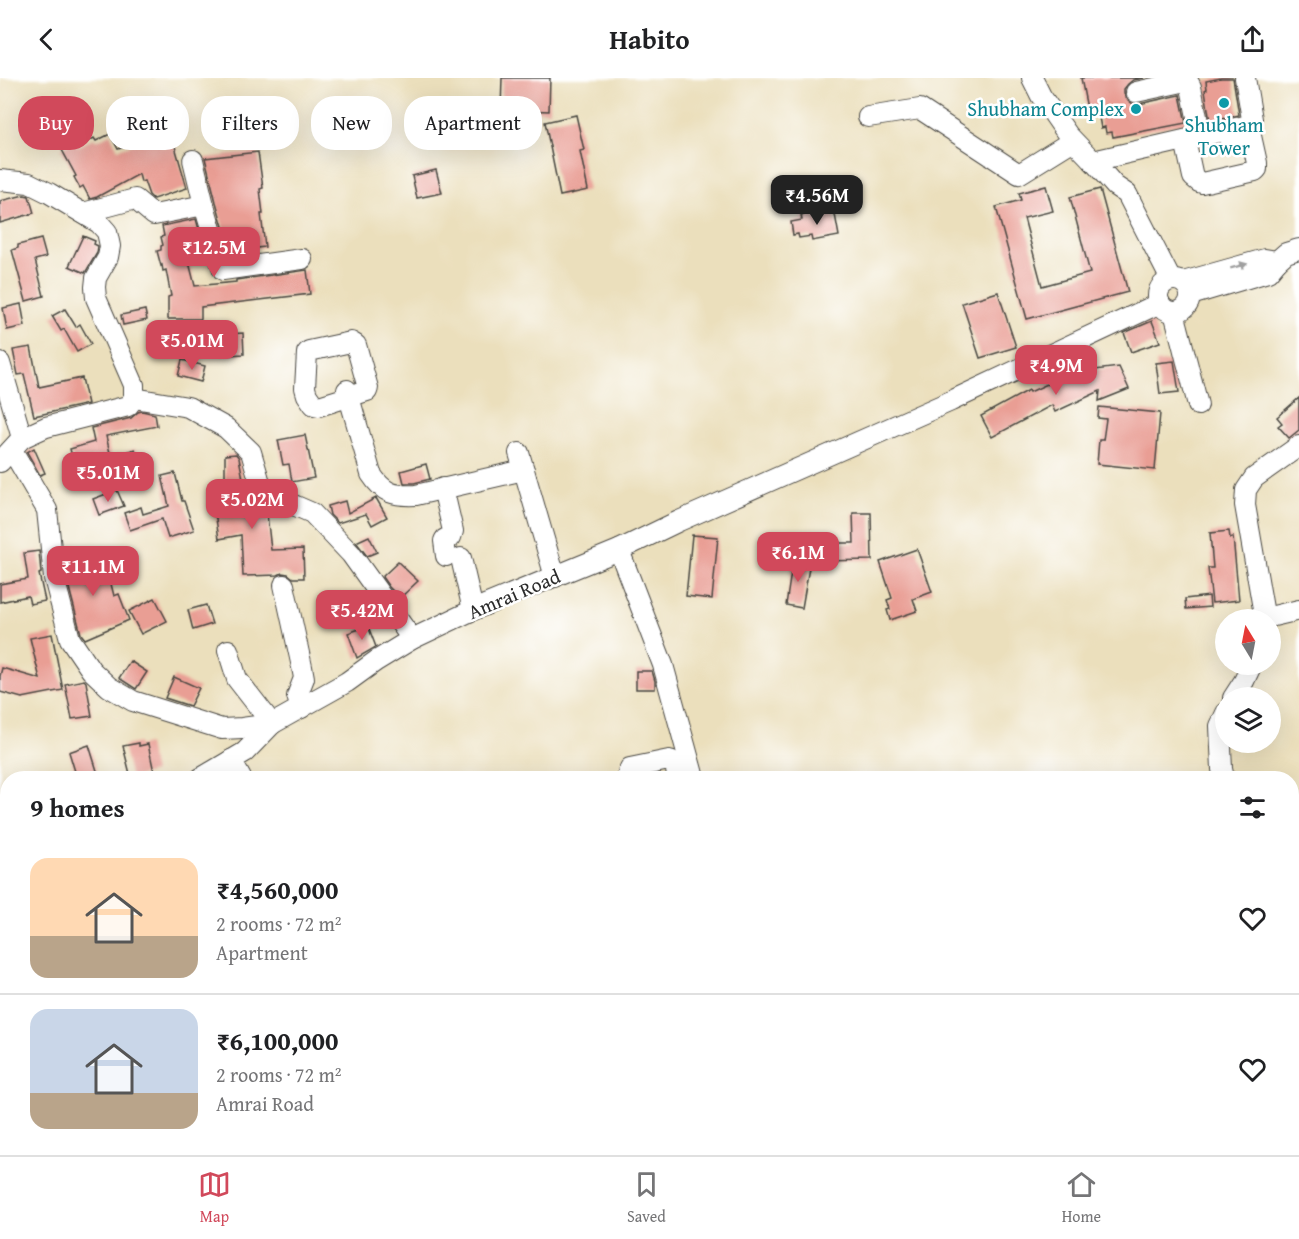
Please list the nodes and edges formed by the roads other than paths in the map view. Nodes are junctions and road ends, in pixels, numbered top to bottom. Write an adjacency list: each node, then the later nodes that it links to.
1 (1032, 78): 5 (street)
2 (1245, 78): 6 (street)
3 (1136, 92): 6 (street)
4 (868, 117): 5 (street)
5 (1072, 141): 8 (street)
6 (1191, 141): 8 (street)
7 (193, 160): 10 (street)
8 (1094, 161): 14 (street)
9 (0, 180): 11 (street)
10 (204, 205): 11 (street); 13 (street)
11 (83, 213): 17 (street)
12 (1299, 249): 14 (street, Amrai Road)
13 (302, 259)
14 (1173, 293): 18 (street); 22 (street, Amrai Road)
15 (0, 363): 20 (street, Amrai Road)
16 (348, 394): 21 (street)
17 (134, 398): 20 (street); 29 (street)
18 (1198, 405)
19 (1299, 446): 25 (street)
20 (11, 450): 32 (street, Amrai Road)
21 (443, 488): 23 (street); 26 (street)
22 (619, 550): 23 (street, Amrai Road); 39 (street)
23 (555, 577): 26 (street, Amrai Road)
24 (284, 585): 31 (street)
25 (1263, 609)
26 (473, 610): 29 (street, Amrai Road)
27 (1299, 610): 28 (street)
28 (1281, 615)
29 (412, 639): 31 (street, Amrai Road)
30 (228, 650): 32 (street)
31 (301, 708): 32 (street, Amrai Road)
32 (272, 724): 34 (street)
33 (1221, 753): 40 (street)
34 (231, 760): 35 (street); 36 (street)
35 (213, 771)
36 (237, 771)
37 (628, 771): 38 (street)
38 (676, 771)
39 (692, 771)
40 (1222, 771)

